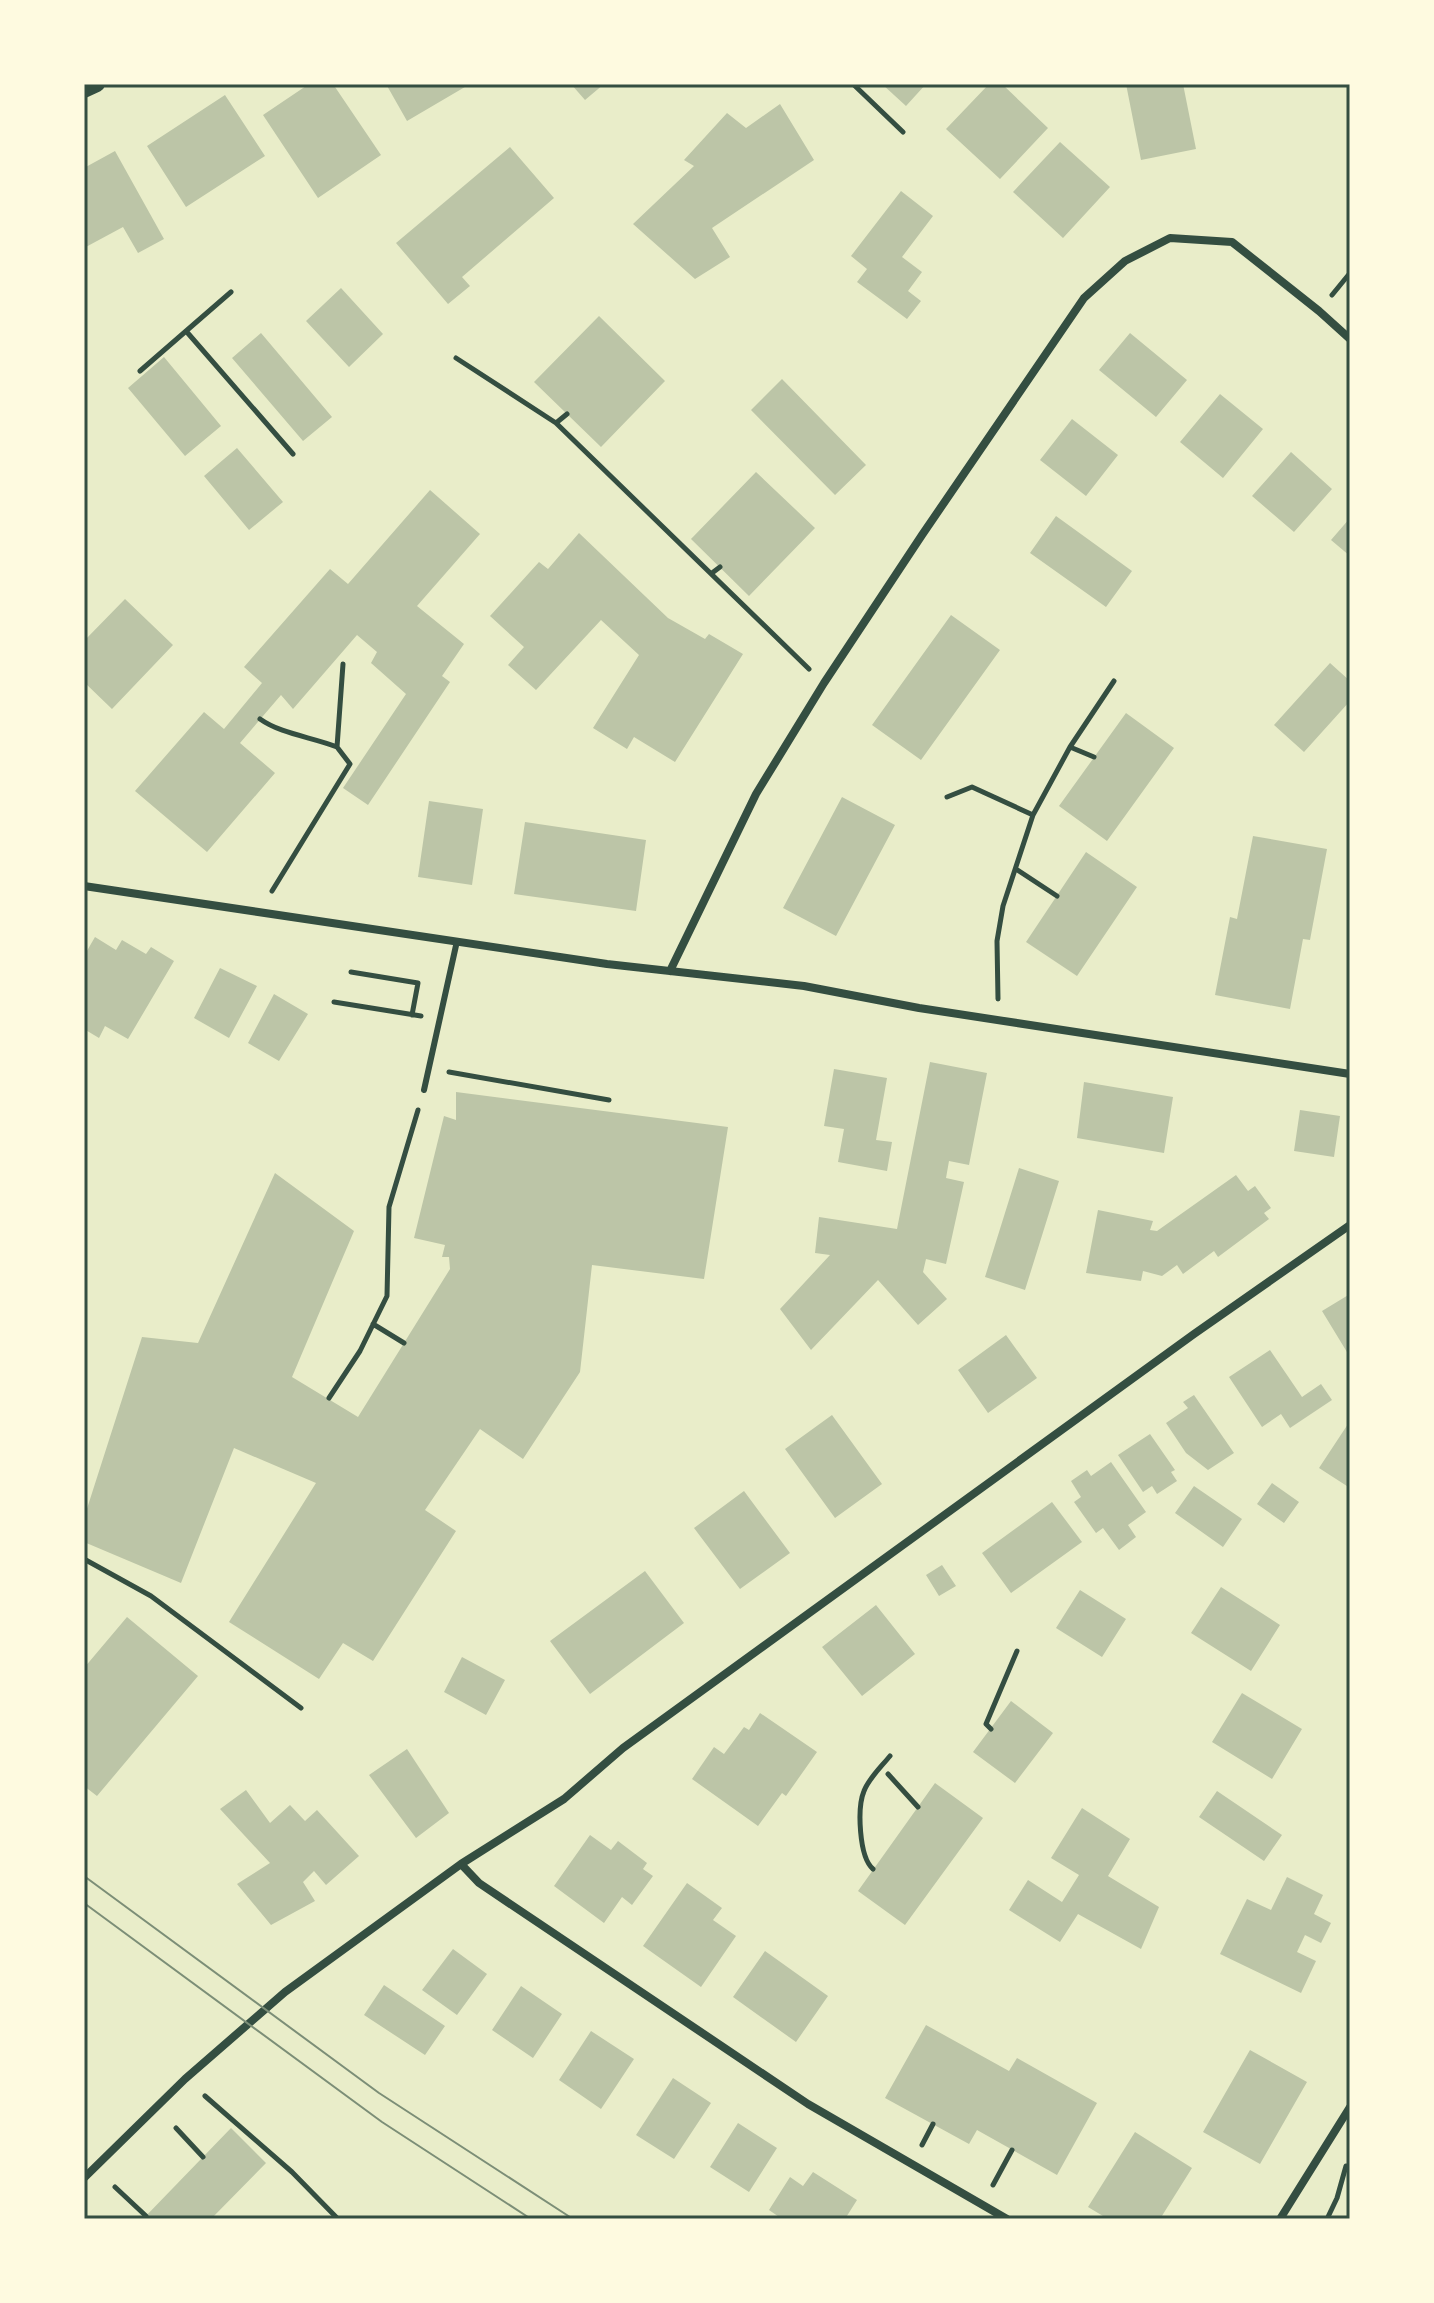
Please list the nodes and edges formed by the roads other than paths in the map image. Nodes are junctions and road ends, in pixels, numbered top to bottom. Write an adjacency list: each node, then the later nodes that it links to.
1 (97, 84): 2 (main road)
2 (84, 90)
3 (1350, 339): 6 (street)
4 (84, 886): 5 (street)
5 (457, 941): 6 (street); 8 (lane)
6 (670, 971): 7 (street)
7 (1350, 1074)
8 (424, 1090)
9 (1350, 1225): 10 (street)
10 (461, 1864): 12 (street); 13 (street)
11 (1350, 2107): 14 (street)
12 (84, 2178)
13 (1007, 2219)
14 (1280, 2219)

